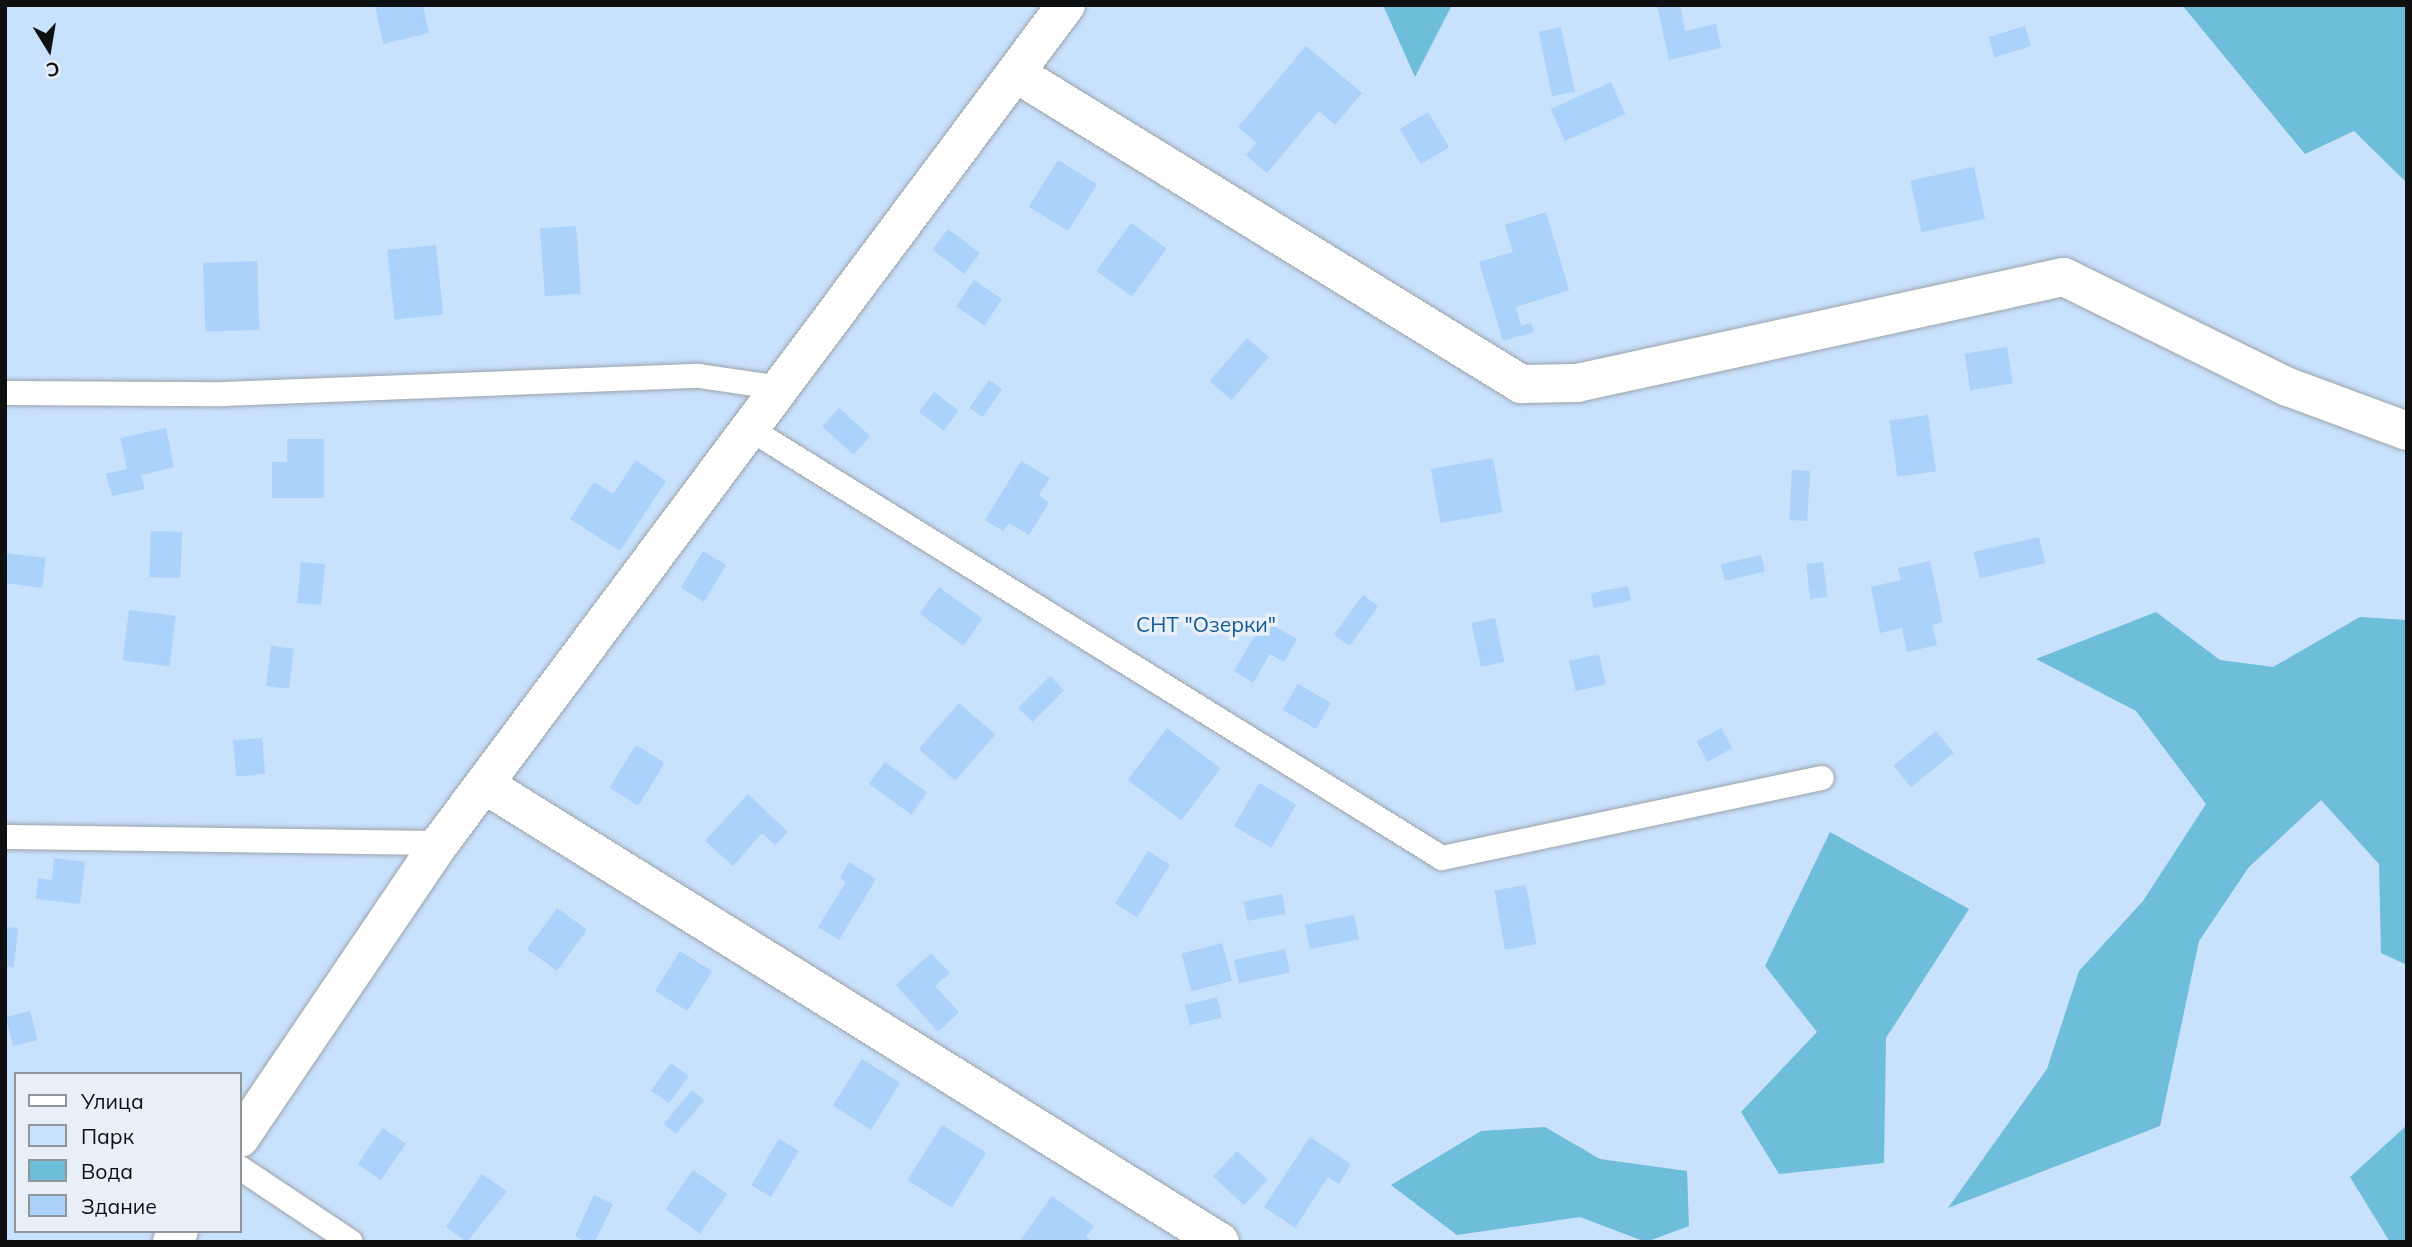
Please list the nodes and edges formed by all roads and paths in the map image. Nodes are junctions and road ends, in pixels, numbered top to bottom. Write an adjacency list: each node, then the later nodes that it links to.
1 (1066, 5): 2 (street)
2 (1017, 74): 3 (street); 6 (street)
3 (780, 388): 4 (lane); 5 (street)
4 (5, 393)
5 (750, 429): 7 (lane); 8 (street)
6 (2407, 431)
7 (1822, 778)
8 (487, 786): 10 (street); 14 (street)
9 (5, 837): 10 (lane)
10 (440, 843): 11 (street)
11 (242, 1135)
12 (242, 1169): 13 (lane)
13 (351, 1242)
14 (1220, 1242)

